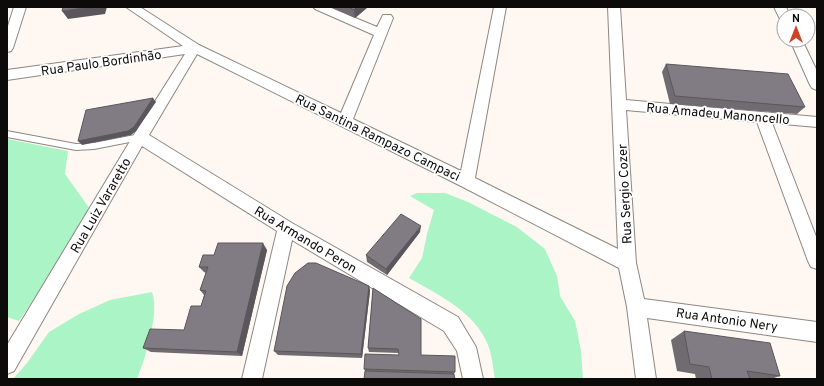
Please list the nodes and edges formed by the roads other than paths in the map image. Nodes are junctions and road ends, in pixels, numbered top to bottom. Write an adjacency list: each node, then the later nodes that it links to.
1 (23, 7): 6 (street); 9 (street)
2 (132, 7): 10 (street, Rua Santina Rampazo Campaci)
3 (319, 7): 8 (street)
4 (500, 7): 20 (street)
5 (614, 7): 14 (street, Rua Sergio Cozer)
6 (7, 10)
7 (387, 18): 8 (street)
8 (381, 34): 16 (street)
9 (7, 48)
10 (195, 48): 12 (street, Rua Paulo Bordinhão); 16 (street, Rua Santina Rampazo Campaci); 19 (street, Rua Luiz Vararetto)
11 (800, 48): 13 (street)
12 (7, 75)
13 (817, 85)
14 (619, 104): 15 (street, Rua Amadeu Manoncello); 24 (street, Rua Sergio Cozer)
15 (762, 117): 17 (street, Rua Amadeu Manoncello); 22 (street)
16 (345, 122): 20 (street, Rua Santina Rampazo Campaci)
17 (817, 122)
18 (7, 134): 19 (lane)
19 (140, 137): 21 (street, Rua Armando Peron); 27 (street, Rua Luiz Vararetto)
20 (467, 181): 24 (street, Rua Santina Rampazo Campaci)
21 (286, 228): 28 (street); 29 (street, Rua Armando Peron)
22 (812, 232): 23 (street)
23 (817, 261)
24 (627, 263): 25 (street, Rua Sergio Cozer)
25 (636, 307): 26 (street, Rua Antonio Nery); 30 (street, Rua Sergio Cozer)
26 (817, 332)
27 (10, 351)
28 (252, 379)
29 (473, 379)
30 (646, 379)

